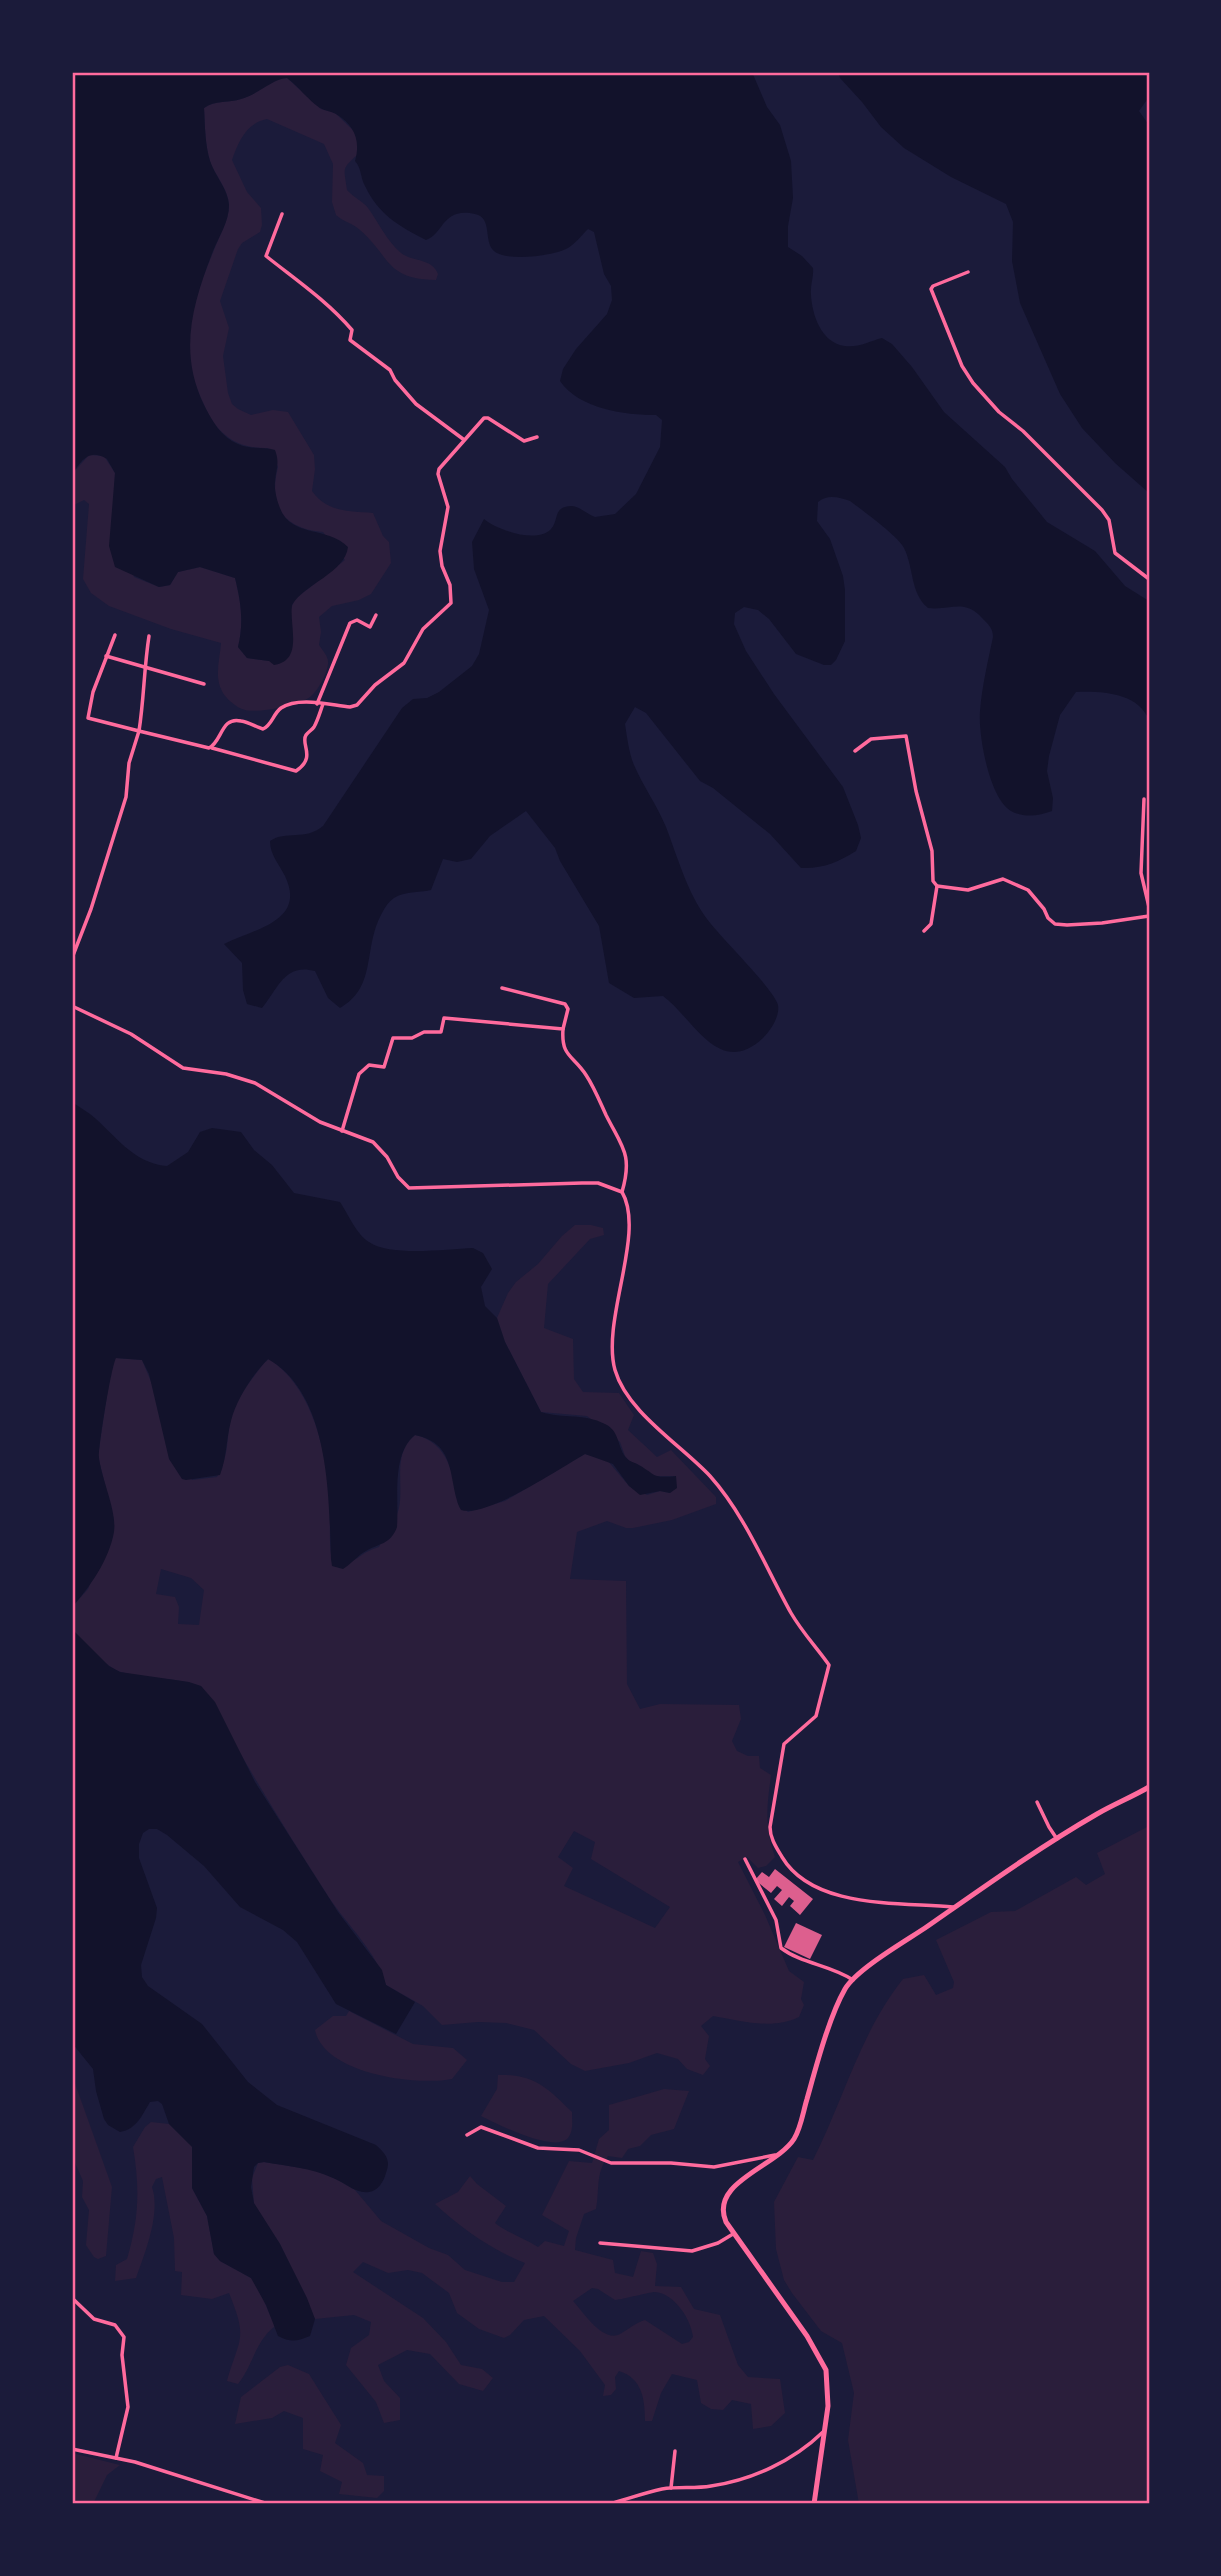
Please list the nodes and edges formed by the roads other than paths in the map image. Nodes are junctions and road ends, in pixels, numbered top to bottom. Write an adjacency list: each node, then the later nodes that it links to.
1 (282, 214): 4 (street)
2 (968, 272): 5 (street)
3 (537, 437): 4 (street)
4 (463, 439): 13 (street)
5 (1149, 579)
6 (376, 615): 12 (street)
7 (115, 635): 9 (street)
8 (149, 636): 10 (street)
9 (106, 656): 10 (street); 14 (street)
10 (144, 666): 11 (street); 14 (street)
11 (204, 684)
12 (317, 704): 13 (street); 15 (street)
13 (323, 704): 15 (street)
14 (139, 731): 15 (street); 22 (street)
15 (211, 747)
16 (855, 751): 18 (street)
17 (1144, 799): 19 (street)
18 (937, 886): 20 (street); 21 (street)
19 (1149, 907)
20 (1149, 916)
21 (924, 931)
22 (72, 958)
23 (502, 988): 25 (street)
24 (72, 1006): 26 (street)
25 (563, 1029): 26 (street); 27 (street)
26 (342, 1130): 27 (street)
27 (622, 1192): 32 (street)
28 (1149, 1787): 30 (main road)
29 (1037, 1802): 30 (street)
30 (1057, 1839): 32 (main road)
31 (745, 1859): 33 (street)
32 (955, 1907): 33 (main road)
33 (853, 1980): 35 (main road)
34 (467, 2135): 35 (street)
35 (781, 2154): 36 (main road)
36 (733, 2234): 37 (street); 39 (main road)
37 (600, 2243)
38 (72, 2298): 42 (street)
39 (822, 2432): 43 (street); 46 (main road)
40 (72, 2449): 42 (street)
41 (675, 2451): 43 (street)
42 (116, 2458): 44 (street)
43 (671, 2488): 45 (street)
44 (268, 2504)
45 (609, 2504)
46 (814, 2504)

